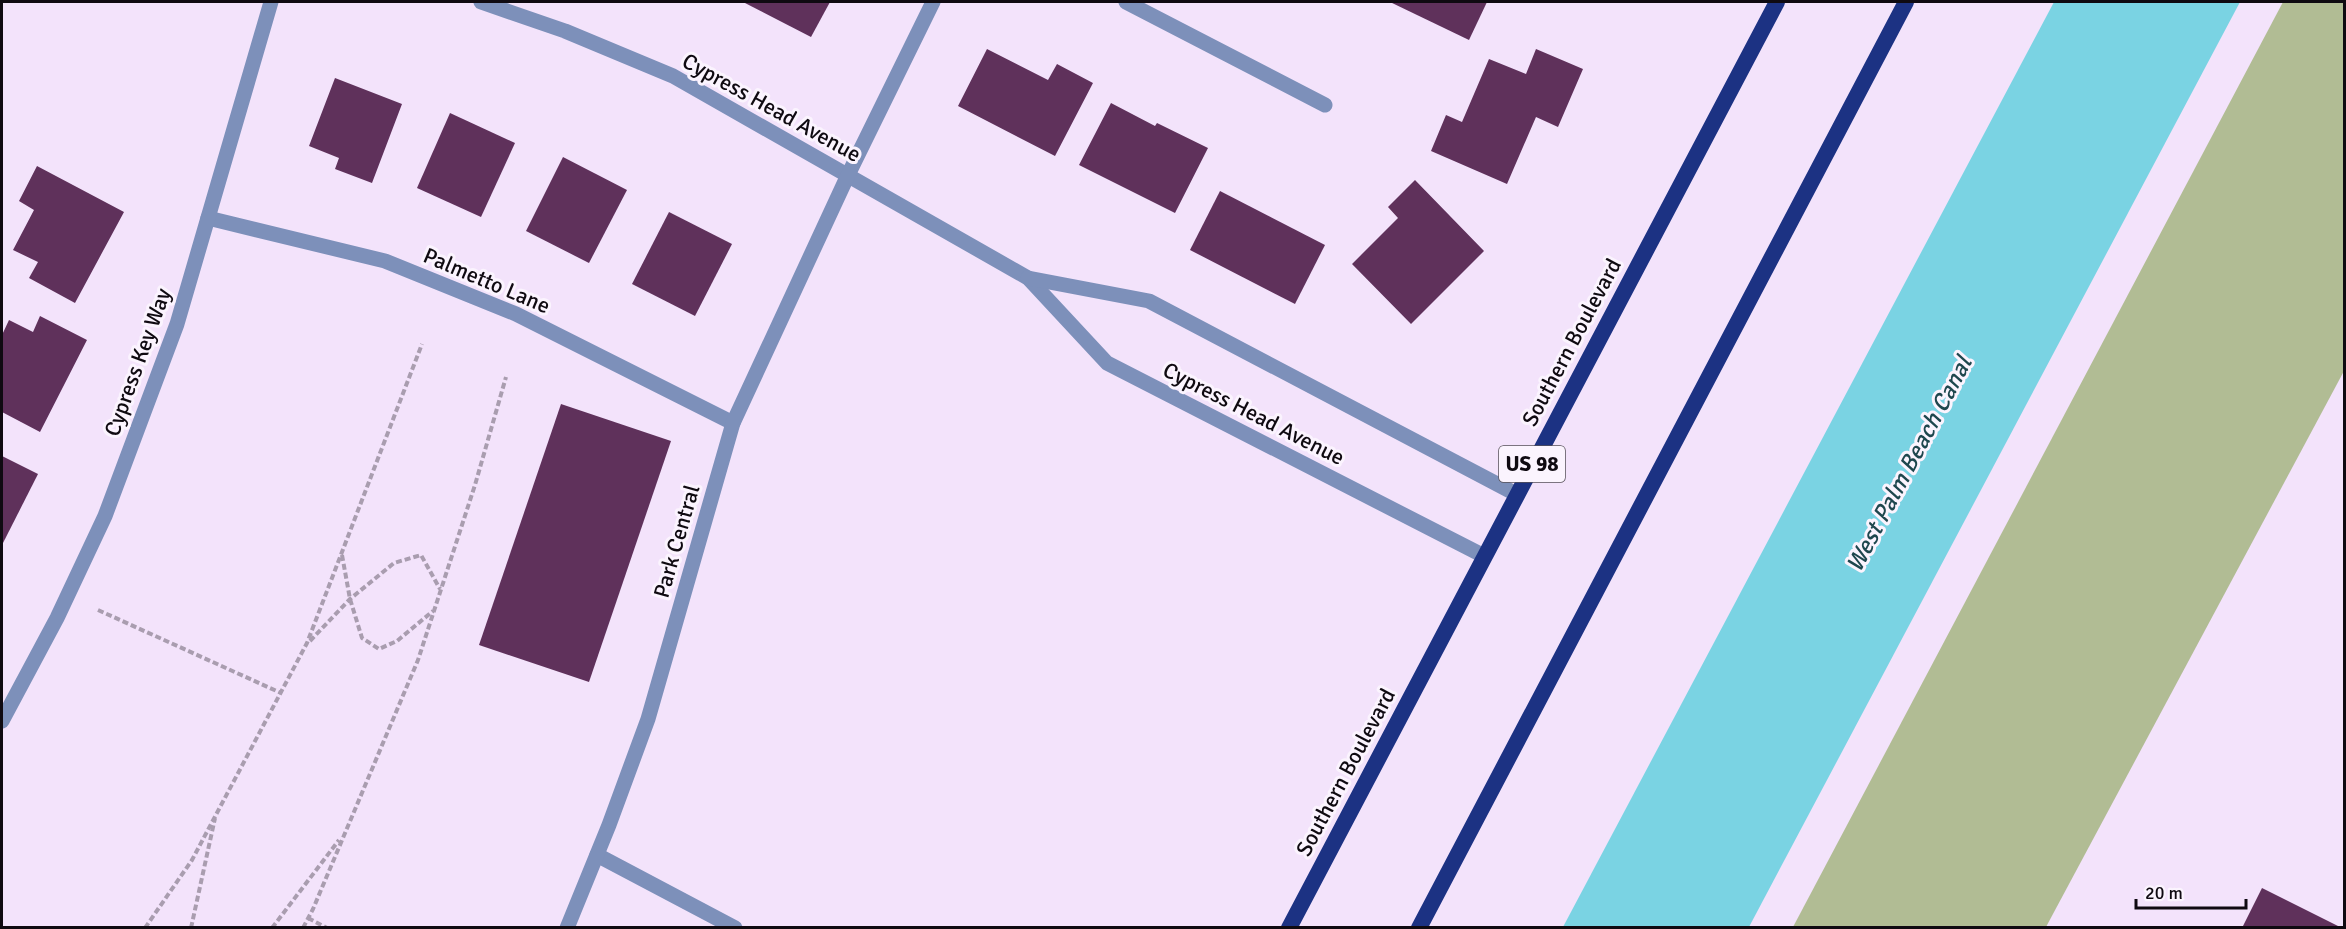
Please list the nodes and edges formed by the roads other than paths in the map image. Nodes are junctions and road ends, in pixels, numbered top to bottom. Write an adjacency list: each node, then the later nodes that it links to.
1 (271, 2): 9 (street, Cypress Key Way)
2 (481, 2): 8 (street, Cypress Head Avenue)
3 (933, 2): 8 (street, Park Central)
4 (1126, 2): 7 (street)
5 (1778, 2): 12 (highway, Southern Boulevard / US 98)
6 (1906, 2): 19 (highway)
7 (1325, 105)
8 (848, 175): 10 (street, Cypress Head Avenue); 11 (street, Park Central)
9 (208, 218): 11 (street, Palmetto Lane); 14 (street, Cypress Key Way)
10 (1028, 278): 12 (street, Cypress Head Avenue); 13 (street, Cypress Head Avenue)
11 (733, 423): 15 (street, Park Central)
12 (1516, 494): 13 (highway, Southern Boulevard / US 98)
13 (1484, 556): 18 (highway, Southern Boulevard / US 98)
14 (2, 721)
15 (597, 855): 16 (street, Park Central); 17 (street)
16 (567, 927)
17 (735, 927)
18 (1289, 927)
19 (1419, 927)

